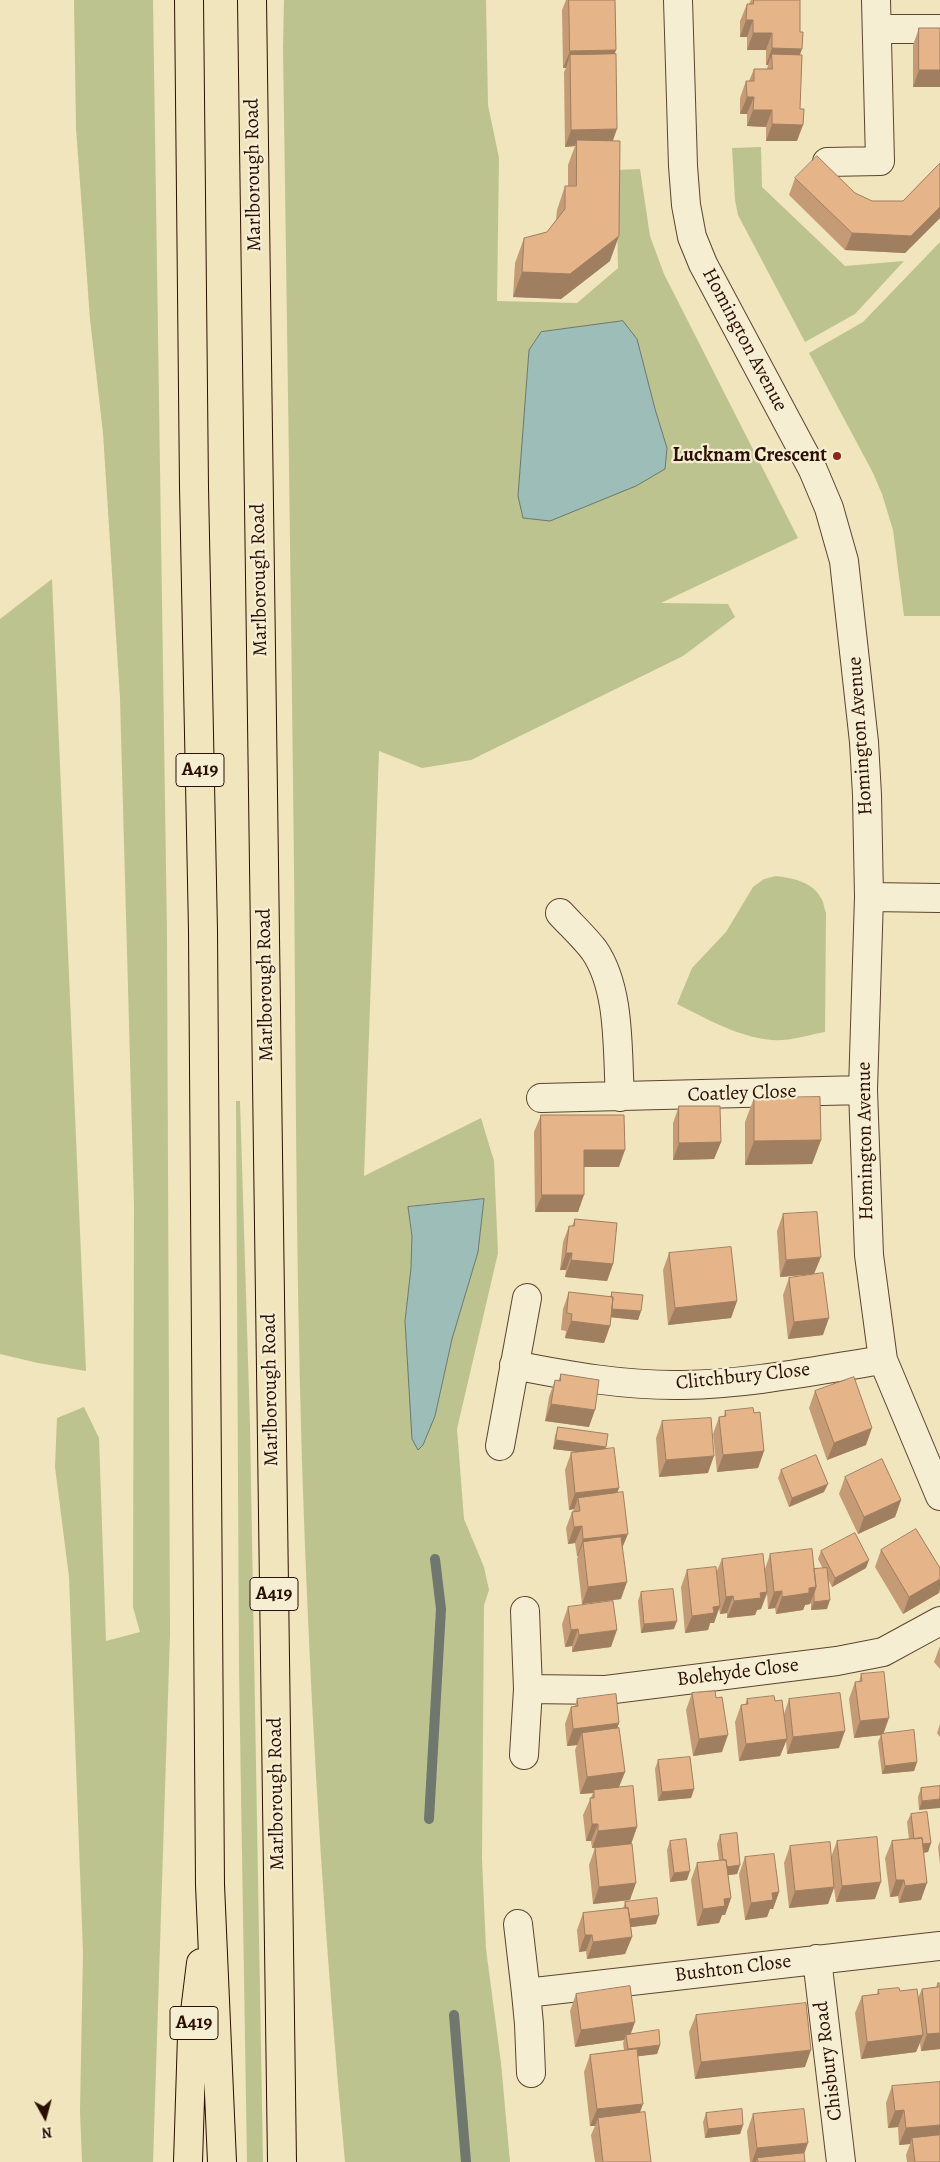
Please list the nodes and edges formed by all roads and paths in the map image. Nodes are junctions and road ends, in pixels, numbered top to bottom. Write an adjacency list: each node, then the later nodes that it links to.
1 (189, 0): 23 (highway, A419)
2 (252, 0): 27 (highway, Marlborough Road / A419)
3 (678, 0): 8 (street, Homington Avenue)
4 (876, 0): 5 (street)
5 (877, 29): 6 (street); 7 (street)
6 (940, 29)
7 (827, 162)
8 (869, 898): 9 (street); 11 (street, Homington Avenue)
9 (940, 898)
10 (560, 912): 12 (street)
11 (863, 1090): 12 (street, Coatley Close); 15 (street, Homington Avenue)
12 (620, 1097): 13 (street, Coatley Close)
13 (541, 1098)
14 (527, 1298): 16 (street)
15 (883, 1360): 16 (street, Clitchbury Close); 18 (street, Homington Avenue)
16 (514, 1365): 17 (street)
17 (500, 1446)
18 (940, 1496)
19 (525, 1612): 21 (street)
20 (940, 1621): 21 (street, Bolehyde Close)
21 (528, 1688): 22 (street)
22 (524, 1755)
23 (210, 1885): 30 (highway, A419); 31 (highway, A419)
24 (518, 1924): 28 (street)
25 (940, 1946): 26 (street, Bushton Close)
26 (817, 1959): 28 (street, Bushton Close); 34 (street, Chisbury Road)
27 (279, 1969): 32 (highway, A419); 33 (highway, A419)
28 (526, 1993): 29 (street)
29 (531, 2072)
30 (188, 2162)
31 (222, 2162)
32 (282, 2162)
33 (295, 2162)
34 (841, 2162)

